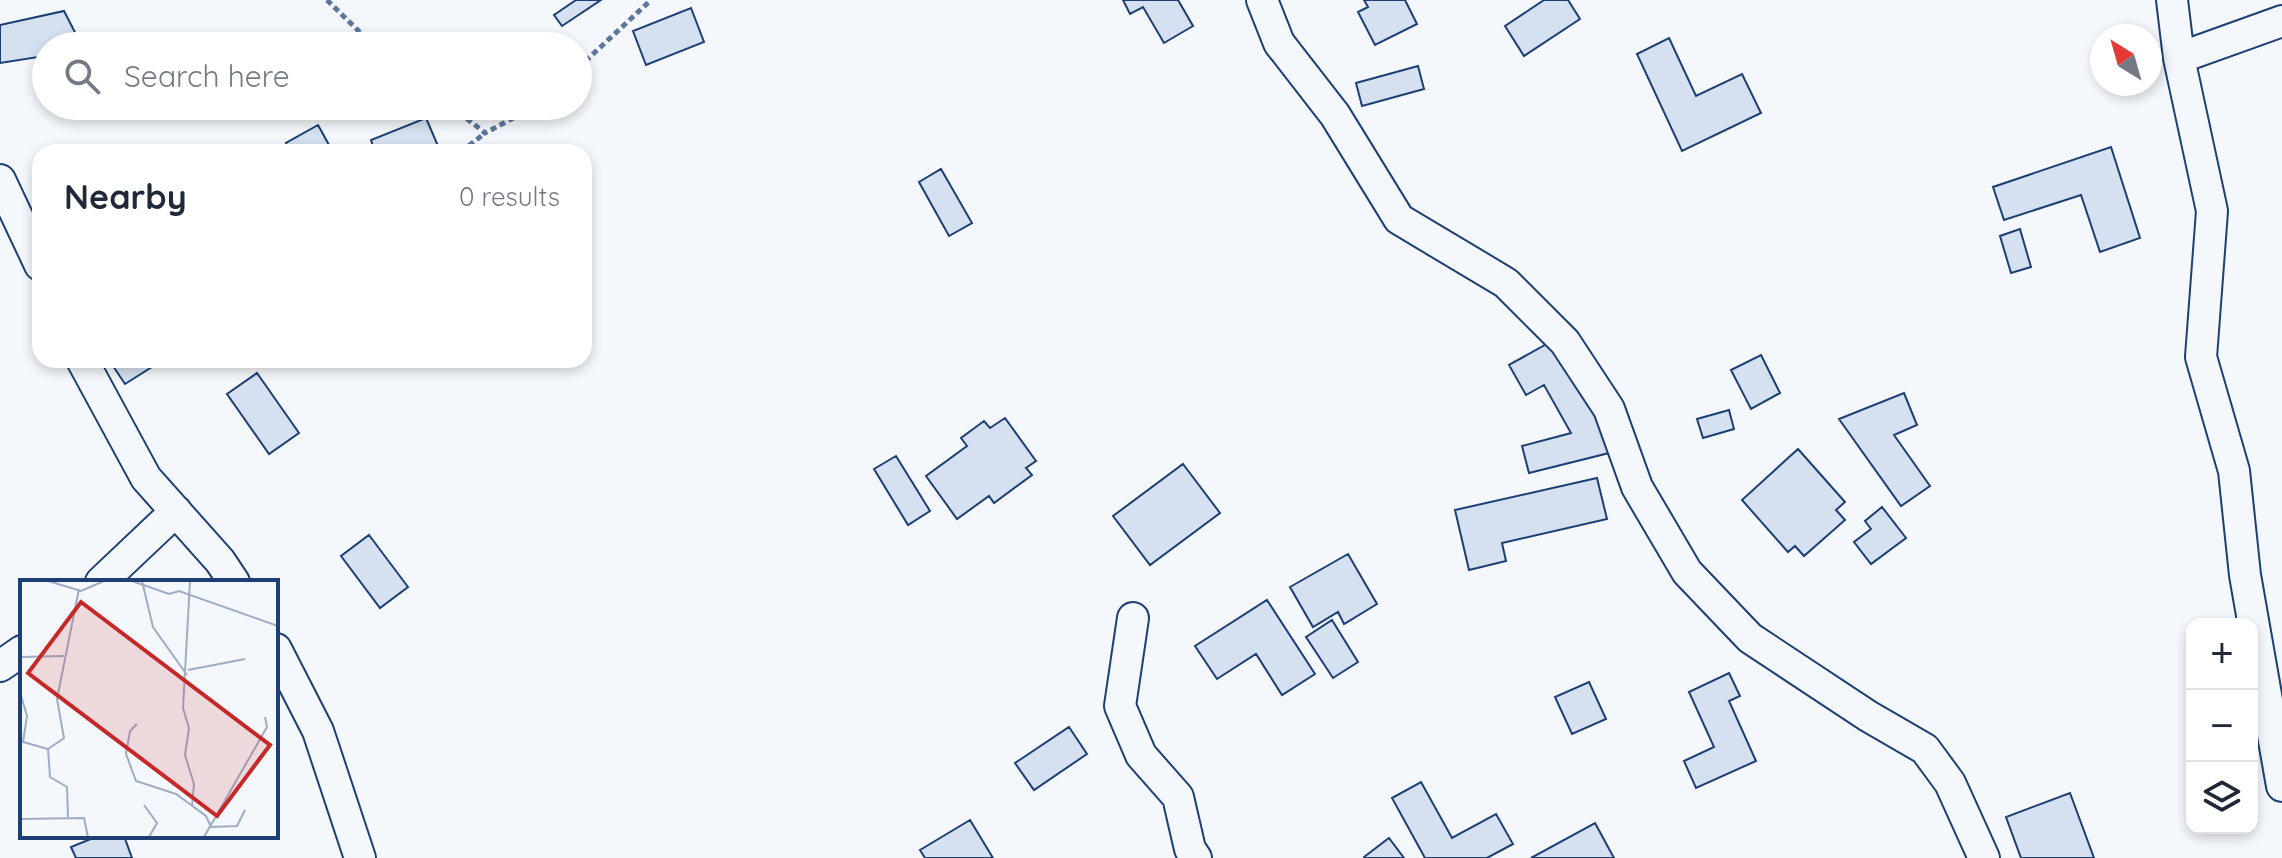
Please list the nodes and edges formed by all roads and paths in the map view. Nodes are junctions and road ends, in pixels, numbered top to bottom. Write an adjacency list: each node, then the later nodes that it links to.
1 (327, 0): 6 (path)
2 (651, 0): 7 (path)
3 (1262, 0): 26 (street)
4 (2172, 0): 8 (street)
5 (2282, 21): 8 (street)
6 (360, 32)
7 (592, 55)
8 (2179, 58): 23 (street)
9 (469, 120): 11 (path)
10 (510, 120): 11 (path)
11 (485, 133): 12 (path)
12 (471, 144)
13 (0, 180): 14 (street)
14 (32, 248)
15 (86, 368): 16 (street)
16 (176, 511): 17 (street); 18 (street)
17 (103, 580)
18 (233, 580)
19 (1133, 618): 25 (street)
20 (20, 652): 22 (street)
21 (278, 653): 24 (street)
22 (0, 666)
23 (2282, 786)
24 (360, 858)
25 (1196, 858)
26 (1984, 858)

